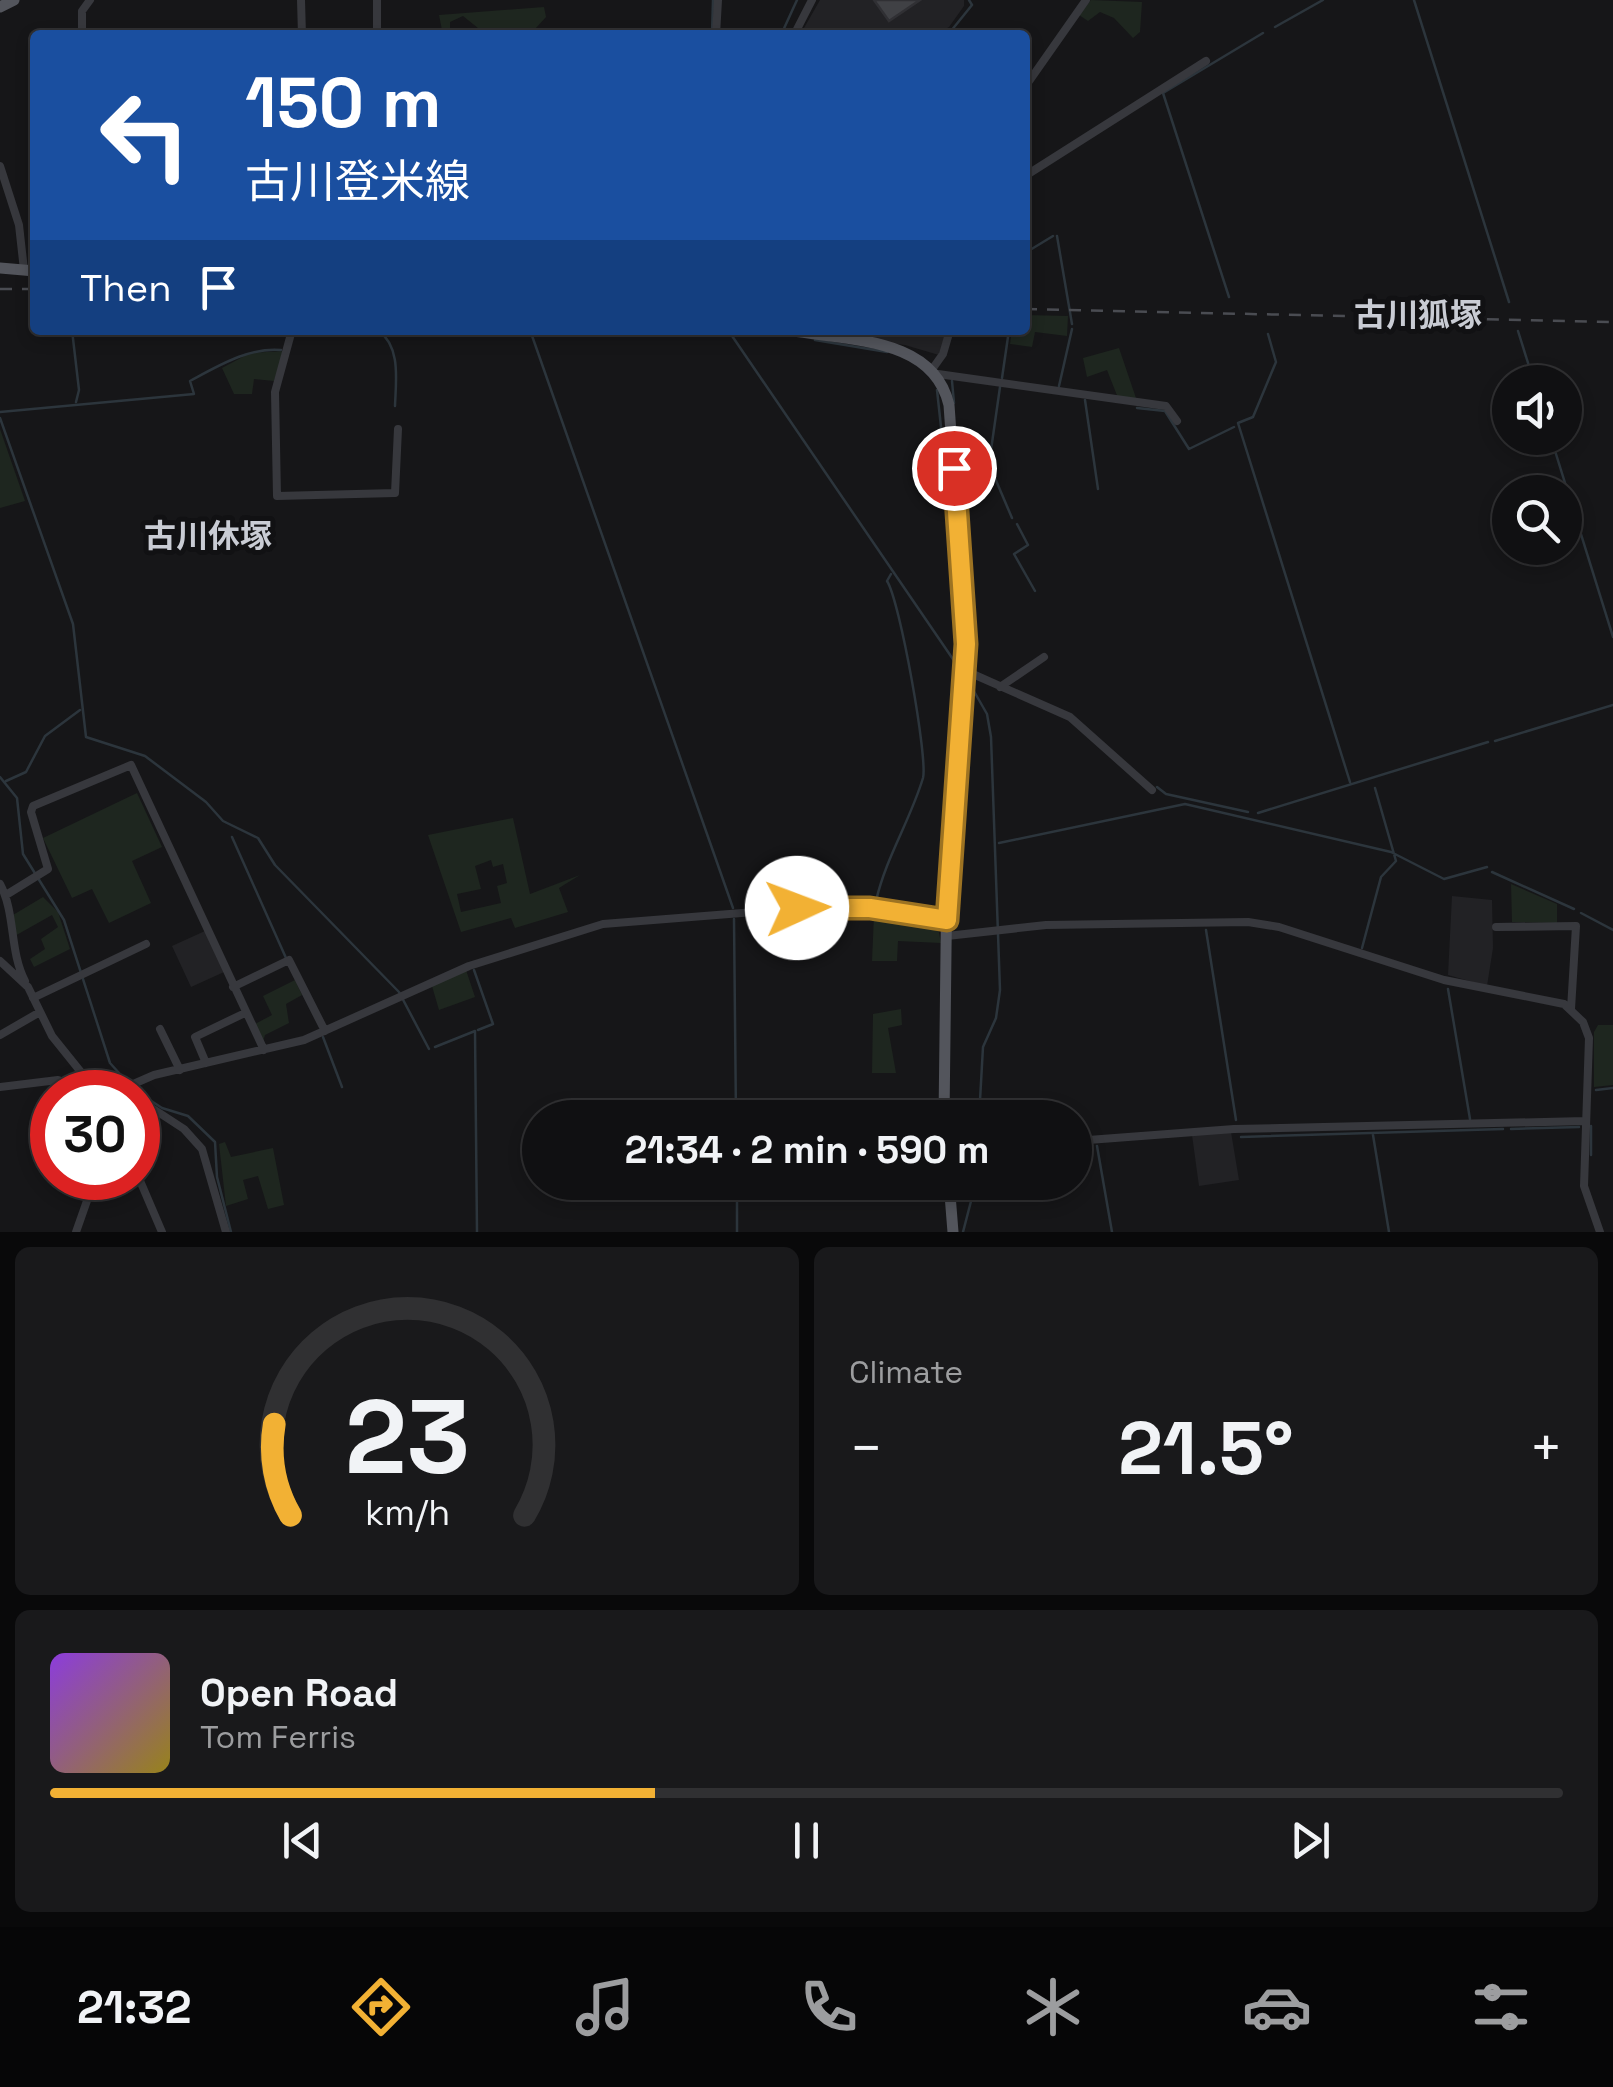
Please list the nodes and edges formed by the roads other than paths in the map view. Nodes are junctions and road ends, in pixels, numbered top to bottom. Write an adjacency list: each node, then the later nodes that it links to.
1 (14, 0): 8 (main road)
2 (90, 0): 9 (street)
3 (301, 0): 10 (street)
4 (377, 0): 11 (street)
5 (718, 0): 12 (street)
6 (812, 0): 13 (street)
7 (1086, 0): 15 (street)
8 (0, 7)
9 (82, 30)
10 (302, 30)
11 (377, 30)
12 (716, 30)
13 (797, 30)
14 (1206, 61): 17 (street)
15 (1030, 80)
16 (0, 166): 19 (street)
17 (1030, 173)
18 (0, 268): 19 (main road)
19 (30, 270)
20 (291, 335): 25 (street)
21 (817, 335): 23 (main road)
22 (948, 335): 23 (street)
23 (935, 371): 24 (street); 27 (main road)
24 (1177, 421)
25 (398, 429)
26 (1044, 657): 28 (street)
27 (965, 676): 28 (street); 32 (main road)
28 (1000, 687): 29 (street)
29 (1152, 790)
30 (0, 884): 31 (street)
31 (6, 895): 37 (street); 38 (street)
32 (947, 920): 34 (main road); 44 (street)
33 (1496, 927): 40 (street)
34 (947, 936): 40 (street); 53 (main road)
35 (146, 944): 39 (street)
36 (0, 961): 37 (street)
37 (28, 987): 39 (street)
38 (233, 987): 42 (street); 44 (street)
39 (33, 998): 41 (street)
40 (1571, 1009): 55 (street)
41 (40, 1012): 45 (street); 48 (street)
42 (245, 1012): 46 (street); 47 (street)
43 (160, 1028): 49 (street)
44 (323, 1032): 46 (street)
45 (0, 1035)
46 (264, 1050): 47 (street)
47 (206, 1063): 49 (street)
48 (78, 1070)
49 (180, 1070): 50 (street)
50 (160, 1077)
51 (30, 1083): 52 (street)
52 (0, 1087)
53 (944, 1100)
54 (160, 1113): 62 (street)
55 (1585, 1121): 56 (street); 64 (street)
56 (1092, 1141)
57 (87, 1200): 60 (street)
58 (148, 1200): 61 (street)
59 (950, 1200): 63 (main road)
60 (78, 1231)
61 (162, 1232)
62 (226, 1232)
63 (952, 1232)
64 (1600, 1232)

